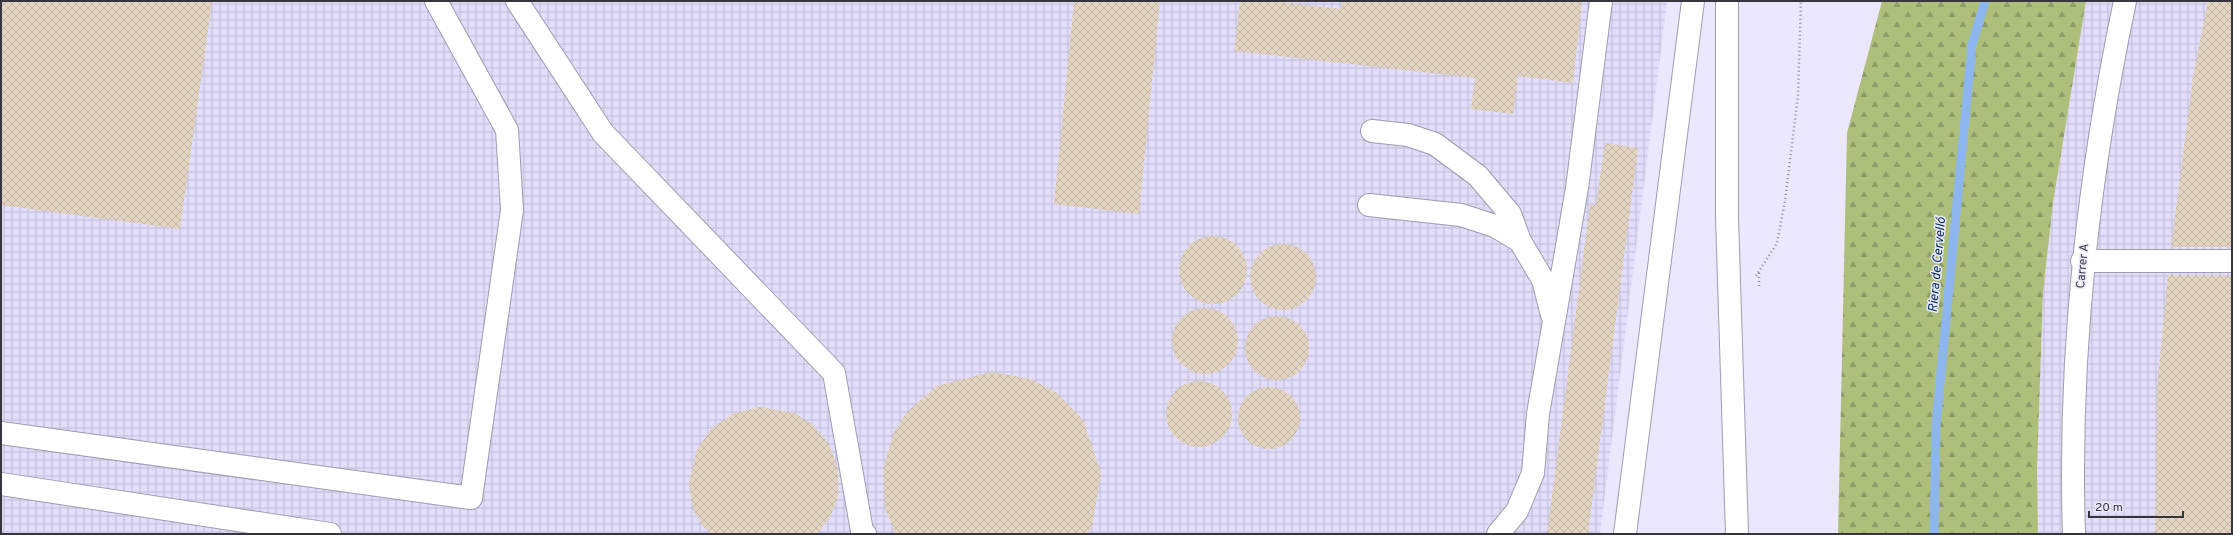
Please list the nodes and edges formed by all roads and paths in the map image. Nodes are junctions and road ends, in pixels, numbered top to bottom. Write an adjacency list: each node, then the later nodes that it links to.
1 (436, 1): 15 (street)
2 (518, 1): 18 (street)
3 (1601, 1): 14 (street)
4 (1694, 1): 20 (street)
5 (1727, 1): 13 (street)
6 (1801, 1): 13 (path)
7 (2125, 1): 11 (street, Carrer A)
8 (1372, 131): 10 (street)
9 (1369, 205): 10 (street)
10 (1520, 241): 14 (street)
11 (2082, 260): 12 (street); 22 (street, Carrer A)
12 (2232, 261)
13 (1730, 298): 21 (street)
14 (1554, 324): 19 (street)
15 (1, 433)
16 (1, 484): 17 (street)
17 (330, 534)
18 (865, 534)
19 (1498, 534)
20 (1625, 534)
21 (1737, 534)
22 (2074, 534)

